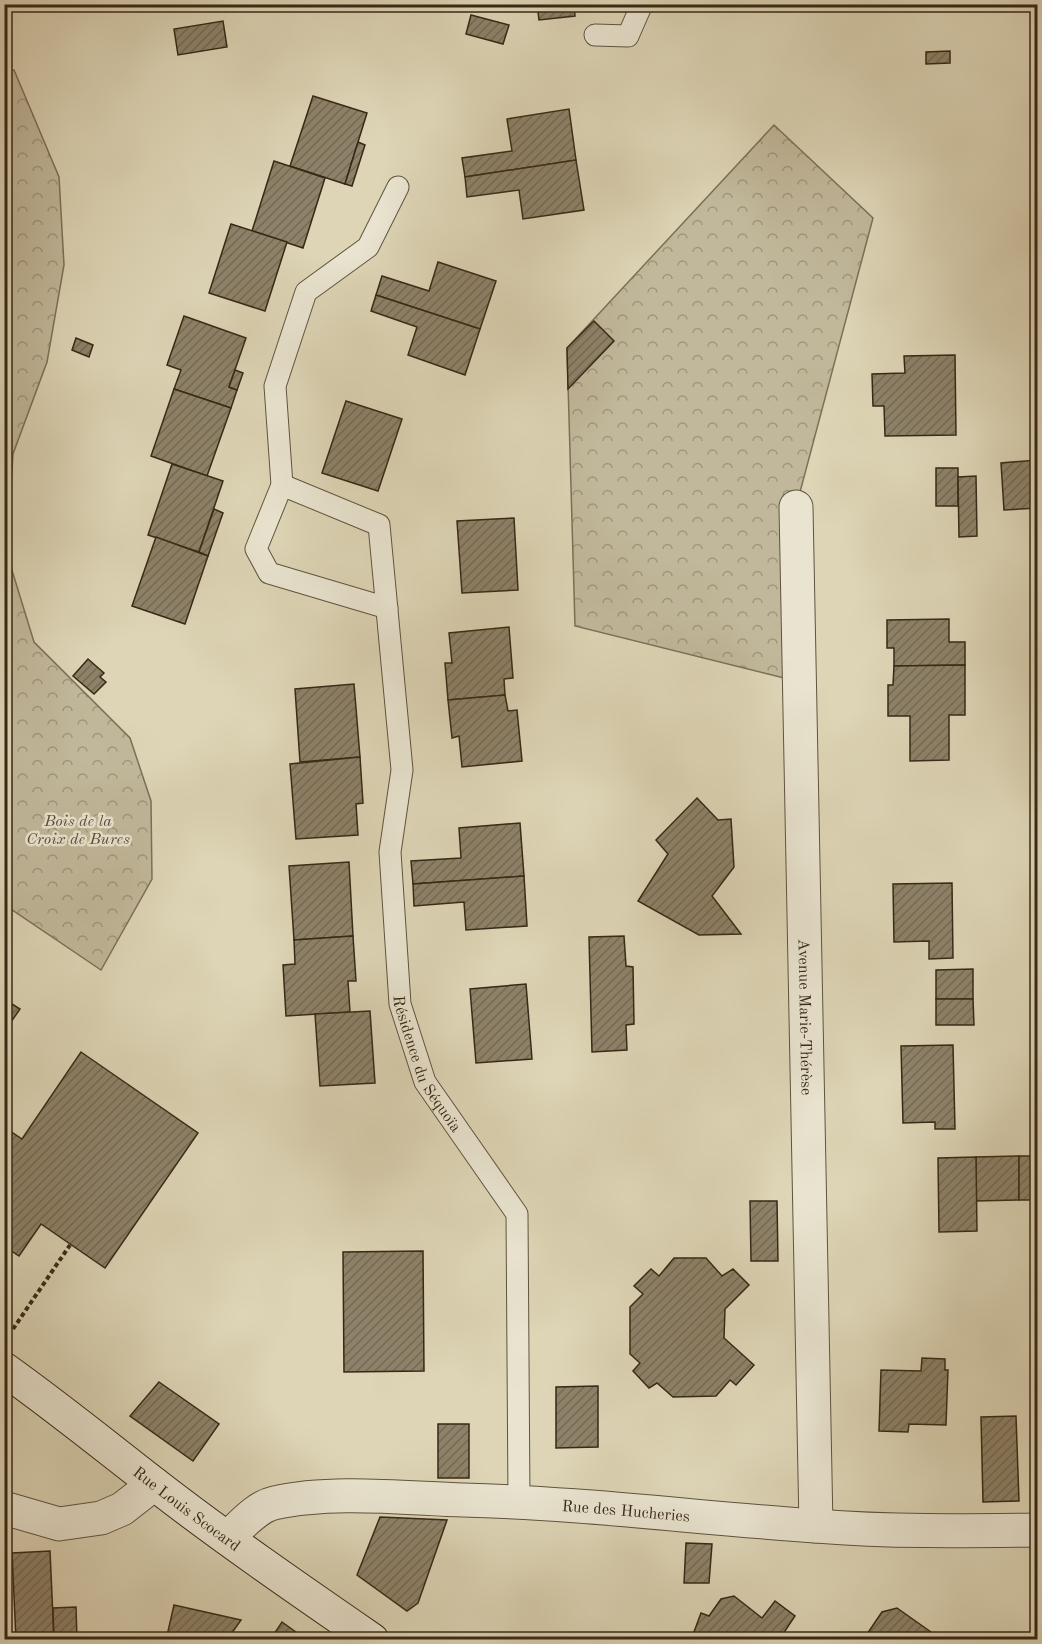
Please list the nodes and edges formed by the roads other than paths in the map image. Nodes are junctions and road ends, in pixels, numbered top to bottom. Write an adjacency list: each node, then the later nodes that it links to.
1 (642, 4): 2 (lane)
2 (595, 35)
3 (398, 187): 4 (lane)
4 (282, 485): 6 (lane, Résidence du Séquoïa); 6 (lane)
5 (796, 507): 11 (street, Avenue Marie-Thérèse)
6 (387, 608): 9 (lane, Résidence du Séquoïa)
7 (4, 1370): 8 (street, Rue Louis Scocard)
8 (154, 1484): 10 (street); 13 (street, Rue Louis Scocard)
9 (519, 1501): 11 (street, Rue des Hucheries); 13 (street, Rue des Hucheries)
10 (4, 1508)
11 (816, 1526): 12 (street, Rue des Hucheries)
12 (1038, 1530)
13 (227, 1538): 14 (street, Rue Louis Scocard)
14 (372, 1640)

